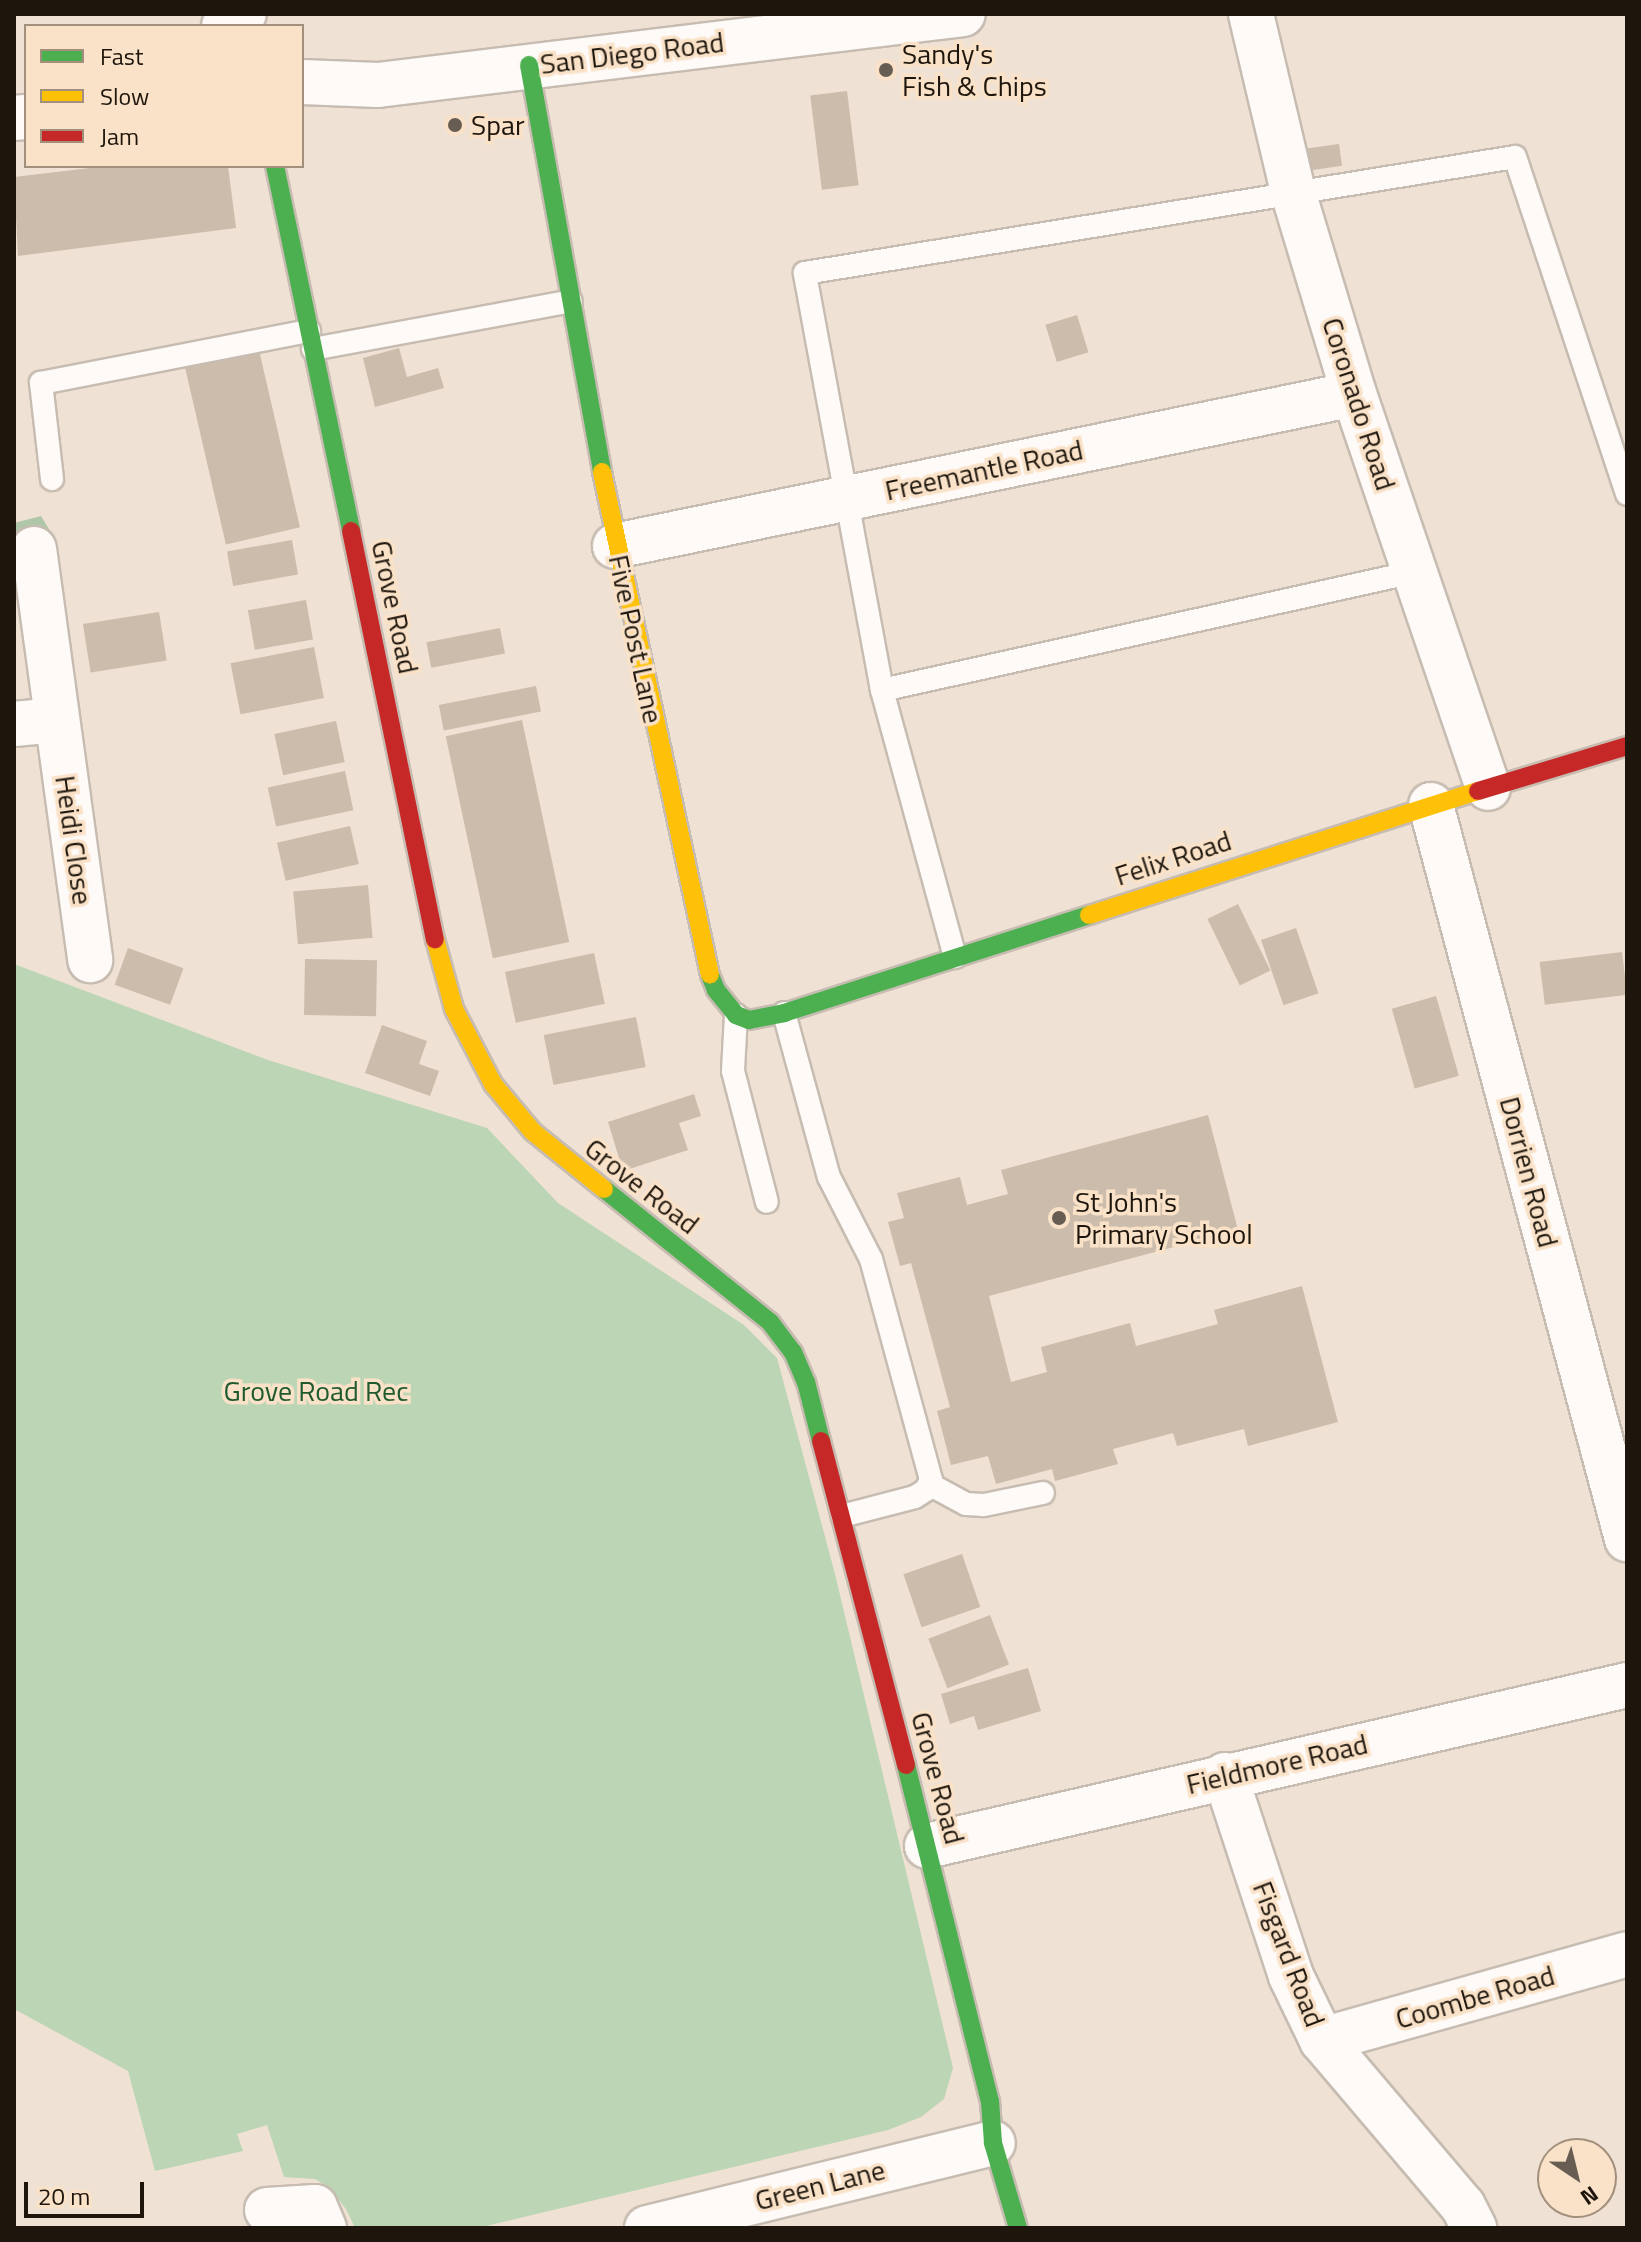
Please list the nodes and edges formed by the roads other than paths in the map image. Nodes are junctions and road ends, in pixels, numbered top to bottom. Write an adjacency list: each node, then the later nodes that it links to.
1 (244, 14): 4 (street)
2 (963, 14): 5 (street, San Diego Road)
3 (1251, 14): 8 (street, Coronado Road)
4 (226, 24)
5 (529, 65): 6 (street, San Diego Road); 9 (street, Five Post Lane)
6 (304, 82)
7 (275, 168): 10 (street, Grove Road)
8 (1293, 192): 11 (street, Coronado Road); 13 (lane); 14 (lane)
9 (571, 301): 10 (lane); 15 (street, Five Post Lane)
10 (311, 340): 12 (lane); 31 (street, Grove Road)
11 (1354, 394): 14 (street, Freemantle Road); 17 (street, Coronado Road)
12 (52, 479)
13 (1627, 494)
14 (846, 498): 15 (street, Freemantle Road); 18 (lane)
15 (615, 546): 27 (street, Five Post Lane)
16 (34, 549): 19 (street, Heidi Close)
17 (1414, 572): 18 (lane); 22 (street, Coronado Road)
18 (882, 690): 24 (lane)
19 (57, 720): 20 (street); 25 (street, Heidi Close)
20 (14, 724)
21 (1627, 746): 22 (street, Felix Road)
22 (1488, 788): 23 (street, Felix Road)
23 (1431, 805): 24 (street, Felix Road); 32 (street, Dorrien Road)
24 (955, 957): 26 (street, Felix Road)
25 (90, 960)
26 (784, 1013): 27 (street, Felix Road); 29 (lane)
27 (736, 1015): 28 (lane)
28 (767, 1202)
29 (929, 1484): 30 (lane); 31 (lane)
30 (1043, 1493)
31 (842, 1516): 35 (street, Grove Road)
32 (1627, 1539)
33 (1627, 1685): 34 (street, Fieldmore Road)
34 (1225, 1775): 35 (street, Fieldmore Road); 37 (street, Fisgard Road)
35 (927, 1846): 38 (street, Grove Road)
36 (1627, 1954): 37 (street, Coombe Road)
37 (1322, 2040): 43 (street, Fisgard Road)
38 (993, 2143): 41 (street, Green Lane); 42 (street, Grove Road)
39 (267, 2210): 40 (street)
40 (324, 2228)
41 (647, 2228)
42 (1018, 2228)
43 (1474, 2228)

